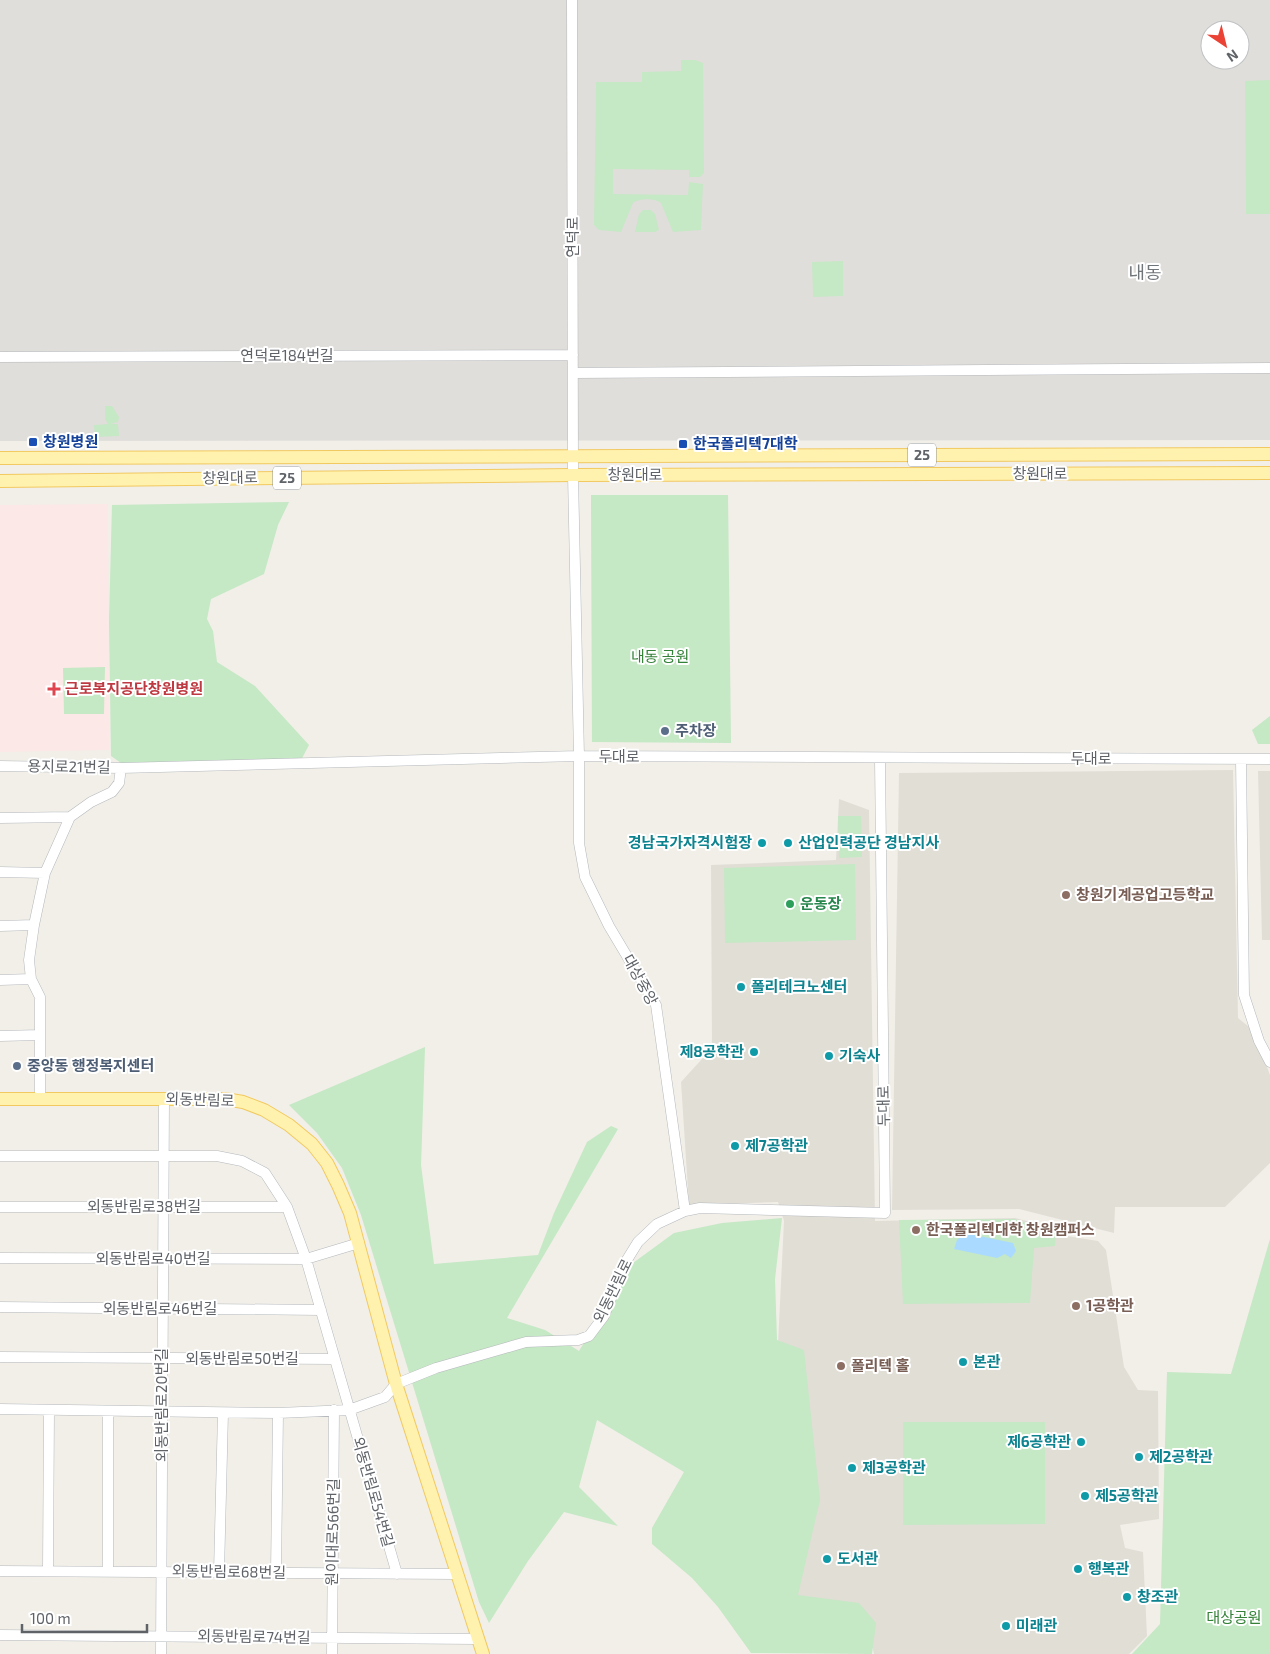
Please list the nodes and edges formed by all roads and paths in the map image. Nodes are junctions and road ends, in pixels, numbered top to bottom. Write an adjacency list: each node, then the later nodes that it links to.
1 (572, 0): 2 (street, 연덕로)
2 (573, 355): 3 (street, 연덕로184번길); 5 (street, 연덕로)
3 (0, 357)
4 (1270, 368): 5 (street)
5 (573, 373): 7 (street, 연덕로)
6 (1270, 454): 7 (main road, 창원대로 / 25)
7 (573, 456): 8 (main road, 창원대로 / 25); 10 (street, 연덕로)
8 (0, 458)
9 (1270, 473): 10 (main road, 창원대로 / 25)
10 (573, 475): 11 (main road, 창원대로 / 25); 12 (street, 두대로)
11 (0, 481)
12 (579, 756): 13 (street, 두대로); 17 (street); 37 (street, 대상중앙)
13 (880, 759): 15 (street, 두대로); 38 (street, 두대로)
14 (1270, 759): 15 (street, 두대로)
15 (1241, 760): 28 (street)
16 (0, 766): 17 (street, 용지로21번길)
17 (121, 768): 18 (street, 용지로21번길)
18 (70, 817): 19 (street); 21 (street)
19 (0, 818)
20 (0, 872): 21 (street)
21 (45, 873): 22 (street)
22 (34, 925): 23 (street); 24 (street)
23 (0, 926)
24 (31, 979): 25 (street); 26 (street)
25 (0, 980)
26 (40, 1035): 27 (street); 30 (street)
27 (0, 1036)
28 (1270, 1062)
29 (0, 1099): 30 (main road, 외동반림로)
30 (40, 1099): 31 (main road, 외동반림로)
31 (164, 1099): 33 (street, 외동반림로20번길); 39 (main road, 외동반림로)
32 (0, 1156): 33 (street)
33 (163, 1156): 35 (street, 외동반림로20번길); 36 (street)
34 (0, 1207): 35 (street, 외동반림로38번길)
35 (163, 1207): 36 (street, 외동반림로38번길); 41 (street, 외동반림로20번길)
36 (287, 1207): 42 (street)
37 (685, 1211): 38 (street, 외동반림로); 49 (street, 외동반림로)
38 (885, 1212)
39 (359, 1243): 42 (street, 외동반림로40번길); 49 (main road, 외동반림로)
40 (0, 1258): 41 (street, 외동반림로40번길)
41 (163, 1258): 42 (street, 외동반림로40번길); 44 (street, 외동반림로20번길)
42 (306, 1259): 45 (street, 외동반림로54번길)
43 (0, 1307): 44 (street, 외동반림로46번길)
44 (163, 1309): 45 (street, 외동반림로46번길); 47 (street, 외동반림로20번길)
45 (320, 1310): 48 (street, 외동반림로54번길)
46 (0, 1357): 47 (street, 외동반림로50번길)
47 (162, 1358): 48 (street, 외동반림로50번길); 55 (street, 외동반림로20번길)
48 (335, 1359): 53 (street, 외동반림로54번길)
49 (396, 1384): 53 (street); 66 (main road, 외동반림로)
50 (0, 1409): 51 (street)
51 (48, 1410): 54 (street); 59 (street)
52 (334, 1410): 53 (street); 57 (street); 64 (street, 원이대로566번길)
53 (350, 1410): 65 (street, 외동반림로54번길)
54 (108, 1411): 55 (street); 60 (street)
55 (162, 1412): 56 (street); 61 (street, 외동반림로20번길)
56 (223, 1412): 57 (street); 62 (street)
57 (278, 1413): 63 (street)
58 (0, 1570): 59 (street, 외동반림로68번길)
59 (48, 1571): 60 (street, 외동반림로68번길)
60 (108, 1571): 61 (street, 외동반림로68번길)
61 (161, 1572): 62 (street, 외동반림로68번길); 68 (street, 외동반림로20번길)
62 (219, 1572): 63 (street, 외동반림로68번길)
63 (276, 1573): 64 (street, 외동반림로68번길)
64 (332, 1573): 65 (street, 외동반림로68번길); 69 (street, 원이대로566번길)
65 (397, 1574): 66 (street, 외동반림로68번길)
66 (457, 1574): 70 (main road, 외동반림로)
67 (0, 1635): 68 (street, 외동반림로74번길)
68 (161, 1636): 69 (street, 외동반림로74번길); 71 (street, 외동반림로20번길)
69 (332, 1638): 70 (street, 외동반림로74번길); 72 (street, 원이대로566번길)
70 (478, 1639): 73 (main road, 외동반림로)
71 (161, 1654)
72 (332, 1654)
73 (483, 1654)

